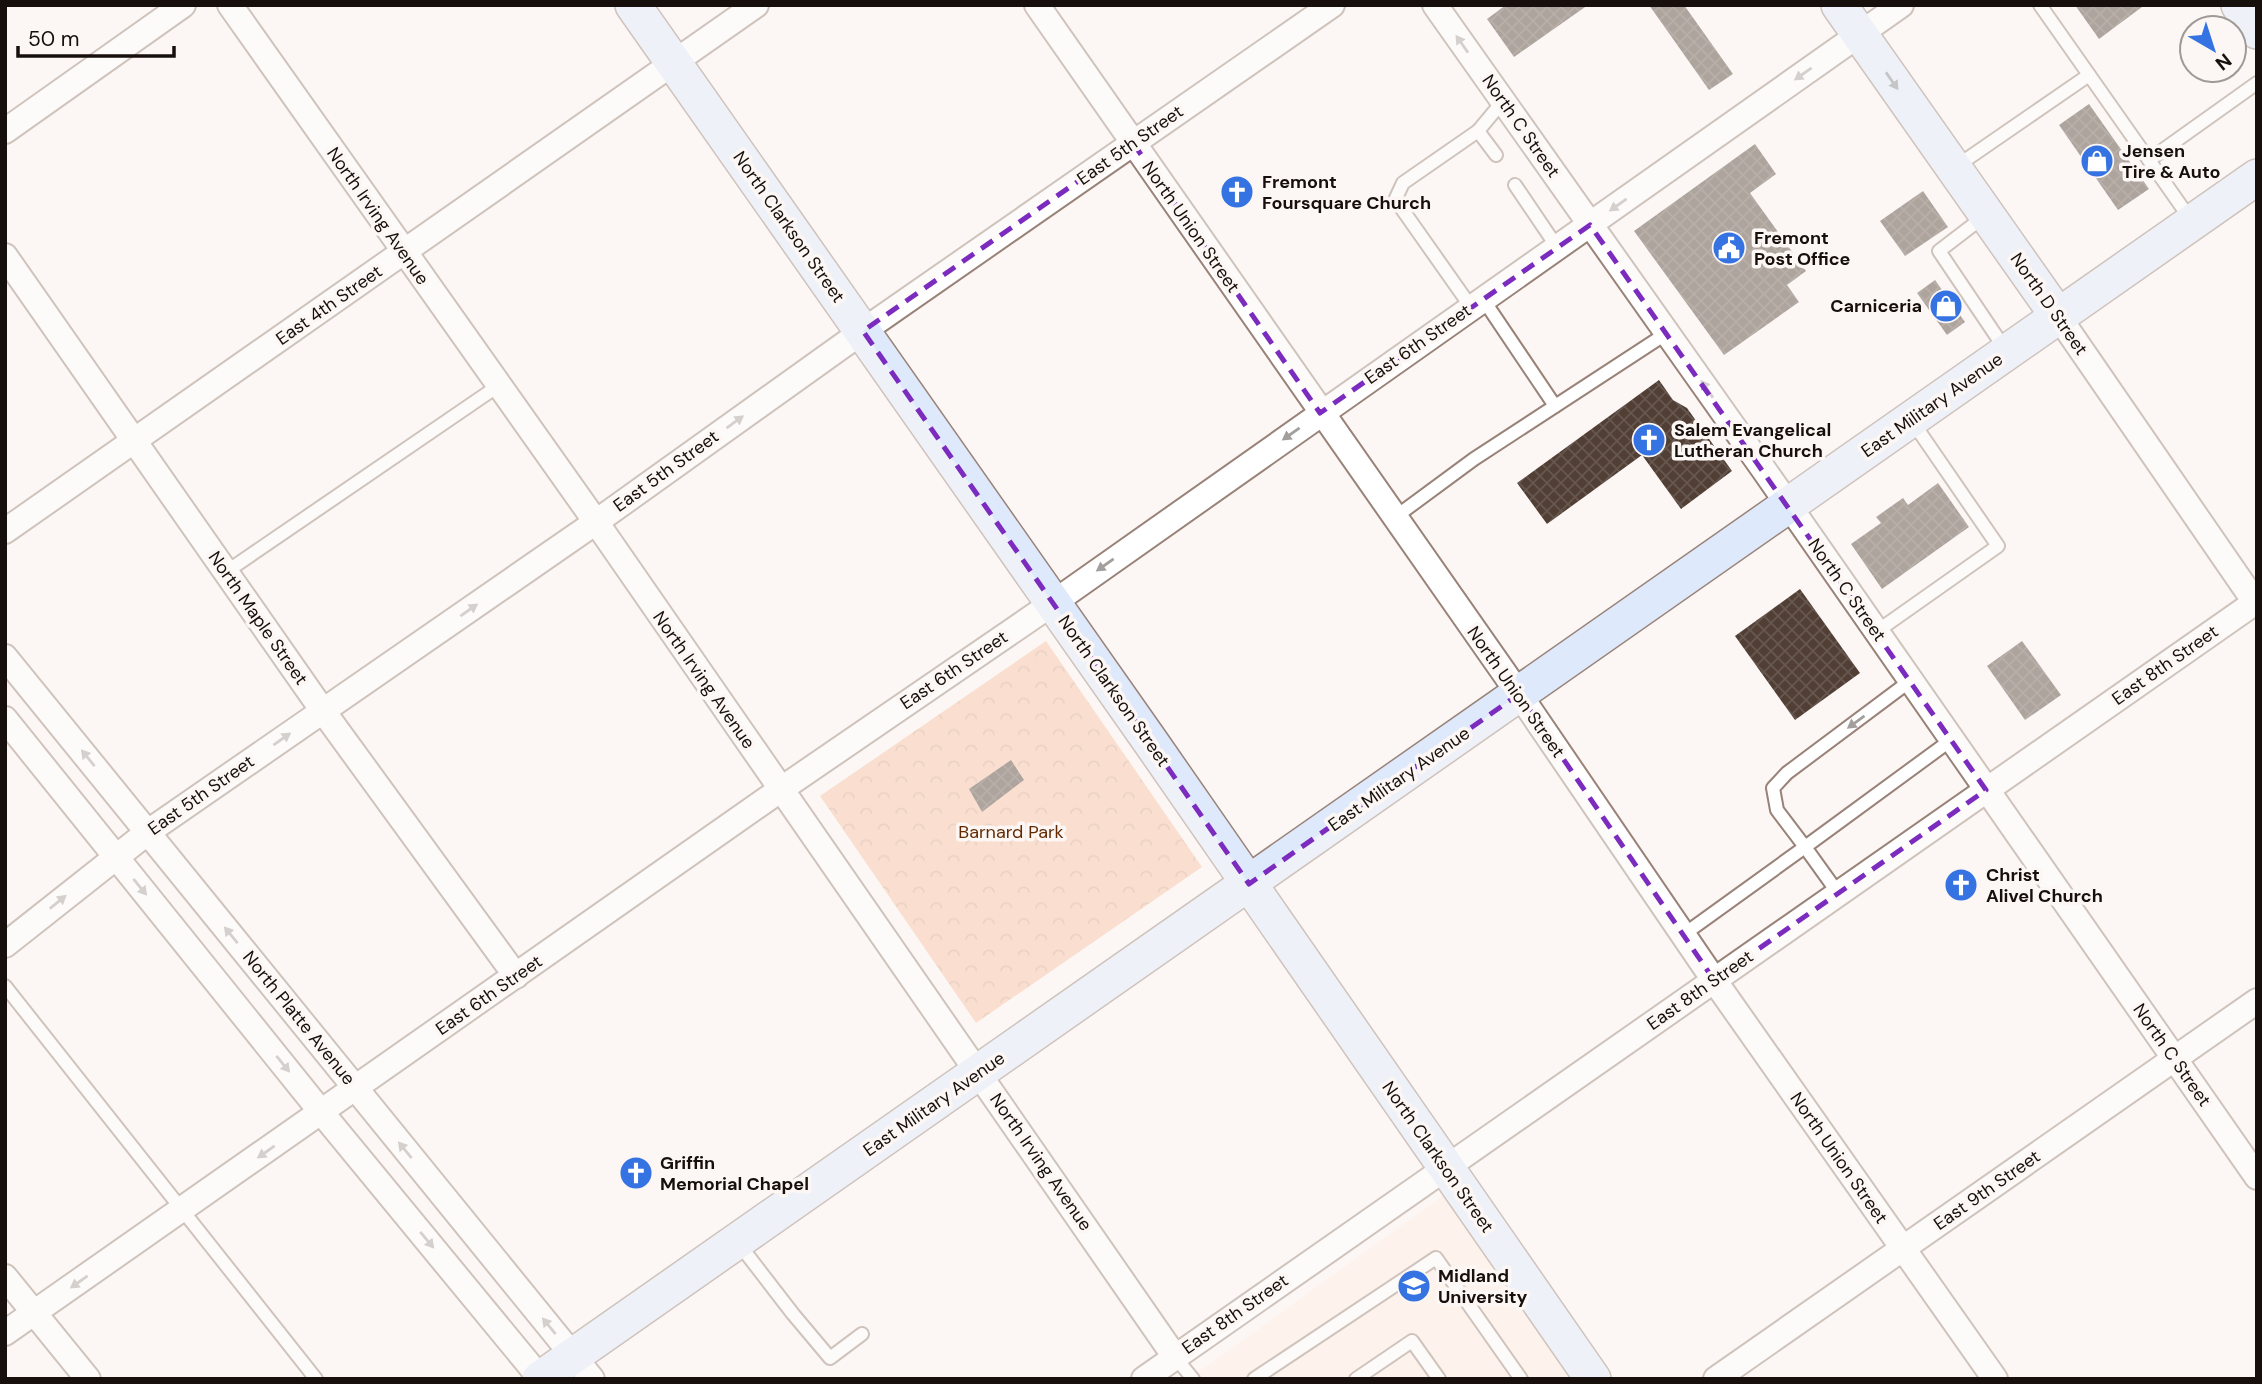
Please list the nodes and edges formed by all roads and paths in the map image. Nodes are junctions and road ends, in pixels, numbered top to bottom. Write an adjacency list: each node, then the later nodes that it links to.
1 (183, 5): 18 (street)
2 (230, 5): 30 (street, North Irving Avenue)
3 (633, 5): 14 (main road, North Clarkson Street)
4 (756, 5): 14 (street, East 4th Street)
5 (1037, 5): 20 (street, North Union Street)
6 (1332, 5): 20 (street, East 5th Street)
7 (1435, 5): 17 (street, North C Street, one-way to 7)
8 (1839, 5): 13 (main road, North D Street)
9 (1901, 5): 13 (street, East 6th Street)
10 (2040, 5): 15 (lane)
11 (2239, 5): 12 (main road)
12 (2257, 31)
13 (1859, 35): 23 (main road, North D Street, one-way to 23); 28 (street, East 6th Street, one-way to 28)
14 (673, 63): 30 (street, East 4th Street); 34 (main road, North Clarkson Street)
15 (2090, 75): 22 (lane); 23 (lane)
16 (2257, 83): 22 (lane)
17 (1503, 101): 19 (lane); 28 (street, North C Street)
18 (5, 131)
19 (1478, 131): 21 (lane); 32 (lane)
20 (1133, 143): 34 (street, East 5th Street); 39 (street, North Union Street)
21 (1496, 155)
22 (2149, 160): 27 (lane)
23 (1954, 169): 26 (main road, North D Street)
24 (2257, 177): 27 (main road, East Military Avenue)
25 (1515, 185): 29 (lane)
26 (1986, 215): 33 (main road, North D Street); 36 (lane)
27 (2192, 222): 33 (main road, East Military Avenue)
28 (1590, 225): 29 (street, East 6th Street); 35 (street, North C Street)
29 (1558, 247): 32 (street, East 6th Street)
30 (404, 253): 37 (street, North Irving Avenue); 41 (street, East 4th Street)
31 (5, 256): 41 (street, North Maple Street)
32 (1477, 303): 38 (lane); 39 (street, East 6th Street)
33 (2058, 316): 36 (main road, East Military Avenue); 48 (street, North D Street)
34 (863, 331): 44 (street, East 5th Street, one-way to 34); 47 (main road, North Clarkson Street)
35 (1667, 333): 38 (lane); 42 (street, North C Street, one-way to 35)
36 (2007, 352): 40 (main road, East Military Avenue)
37 (498, 386): 44 (street, North Irving Avenue); 46 (lane)
38 (1555, 406): 43 (lane)
39 (1320, 413): 43 (street, North Union Street); 47 (street, East 6th Street, one-way to 47)
40 (1911, 419): 42 (main road, East Military Avenue); 49 (lane)
41 (133, 441): 45 (street, East 4th Street); 46 (street, North Maple Street)
42 (1788, 506): 49 (street, North C Street); 52 (main road, East Military Avenue)
43 (1394, 518): 52 (street, North Union Street)
44 (596, 522): 53 (street, East 5th Street, one-way to 44); 56 (street, North Irving Avenue)
45 (5, 531)
46 (226, 572): 53 (street, North Maple Street)
47 (1052, 603): 56 (street, East 6th Street); 61 (main road, North Clarkson Street)
48 (2256, 603): 57 (street, East 8th Street)
49 (1876, 632): 51 (street, North C Street)
50 (5, 657): 58 (street, North Platte Avenue, one-way to 50)
51 (1910, 681): 55 (street, North C Street); 59 (lane, one-way to 59)
52 (1519, 694): 61 (main road, East Military Avenue); 63 (street, North Union Street)
53 (323, 711): 58 (street, East 5th Street, one-way to 53); 65 (street, North Maple Street)
54 (5, 719): 60 (street)
55 (1951, 740): 57 (street, North C Street); 59 (lane)
56 (780, 790): 65 (street, East 6th Street); 70 (street, North Irving Avenue)
57 (1986, 790): 62 (street, East 8th Street); 69 (street, North C Street)
58 (148, 832): 60 (street, East 5th Street); 71 (street, North Platte Avenue, one-way to 58)
59 (1805, 847): 62 (lane); 63 (lane)
60 (115, 856): 64 (street, East 5th Street, one-way to 60); 72 (street, one-way to 72)
61 (1249, 884): 70 (main road, East Military Avenue); 73 (main road, North Clarkson Street)
62 (1838, 893): 66 (street, East 8th Street)
63 (1683, 935): 66 (street, North Union Street)
64 (5, 945)
65 (516, 976): 71 (street, East 6th Street)
66 (1714, 980): 73 (street, East 8th Street); 77 (street, North Union Street)
67 (5, 986): 75 (lane)
68 (2257, 1001): 69 (street, East 9th Street)
69 (2174, 1058): 74 (street, North C Street); 77 (street, East 9th Street)
70 (979, 1072): 76 (main road, East Military Avenue); 82 (street, North Irving Avenue)
71 (355, 1088): 72 (street, East 6th Street); 83 (street, North Platte Avenue, one-way to 71)
72 (322, 1113): 75 (street, East 6th Street, one-way to 75); 86 (street, one-way to 86)
73 (1445, 1167): 82 (street, East 8th Street); 93 (main road, North Clarkson Street)
74 (2257, 1177)
75 (182, 1210): 79 (street, East 6th Street, one-way to 79); 85 (lane)
76 (736, 1241): 81 (lane); 83 (main road, East Military Avenue)
77 (1903, 1249): 94 (street, East 9th Street); 95 (street, North Union Street)
78 (5, 1277): 79 (street)
79 (34, 1313): 80 (street, East 6th Street); 84 (street)
80 (5, 1334)
81 (862, 1334)
82 (1175, 1357): 87 (street, East 8th Street); 88 (lane)
83 (583, 1367): 86 (main road, East Military Avenue)
84 (88, 1379)
85 (316, 1379)
86 (540, 1379)
87 (1144, 1379)
88 (1193, 1379)
89 (1254, 1379): 92 (lane)
90 (1356, 1379): 91 (lane)
91 (1439, 1379)
92 (1521, 1379)
93 (1593, 1379)
94 (1716, 1379)
95 (1994, 1379)

